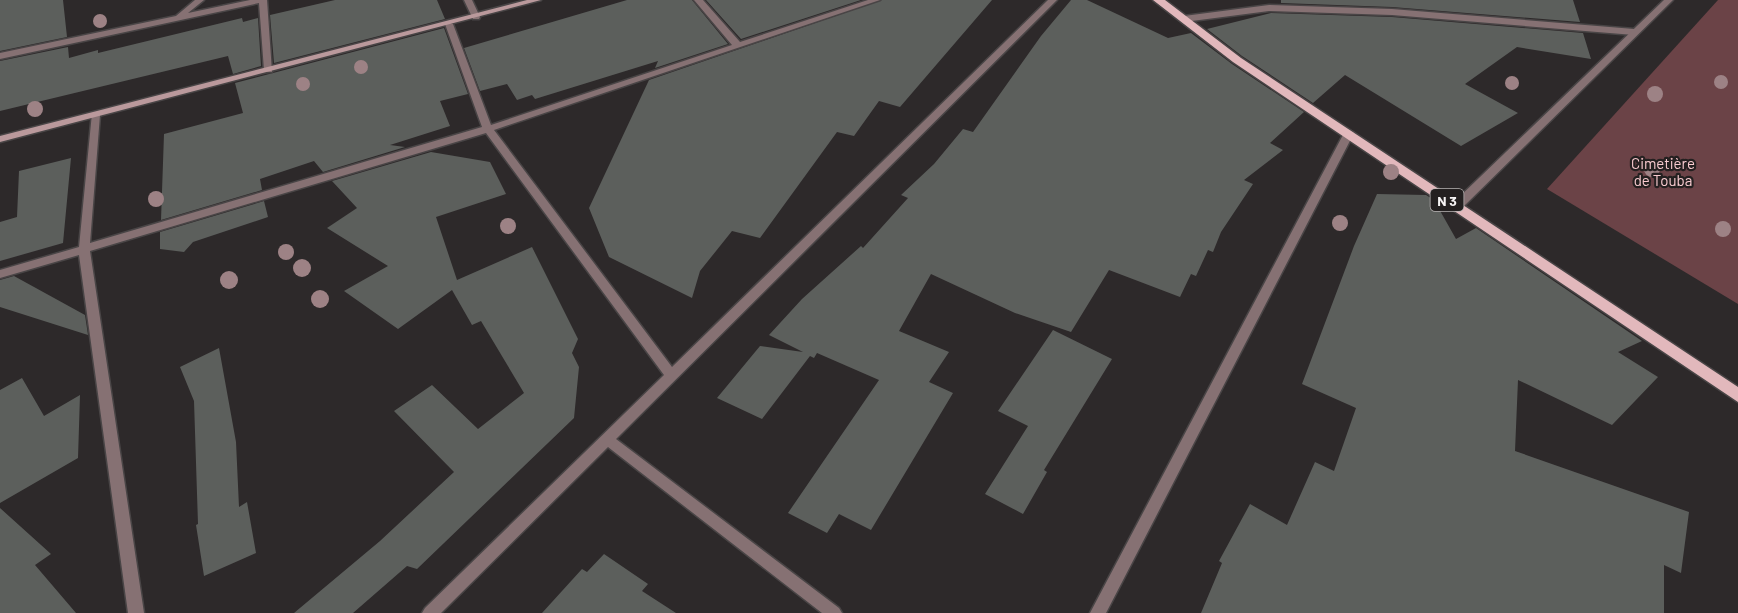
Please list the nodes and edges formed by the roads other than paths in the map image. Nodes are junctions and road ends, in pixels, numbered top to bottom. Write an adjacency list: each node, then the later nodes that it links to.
1 (200, 0): 11 (street)
2 (262, 0): 11 (street); 17 (street)
3 (468, 0): 10 (street)
4 (537, 0): 10 (main road)
5 (698, 0): 15 (street)
6 (876, 0): 15 (street)
7 (1053, 0): 25 (street)
8 (1158, 0): 12 (main road, N 3)
9 (1670, 0): 14 (street)
10 (476, 16): 13 (main road)
11 (177, 17): 16 (street)
12 (1184, 19): 14 (street); 20 (main road, N 3)
13 (449, 24): 17 (main road); 19 (street)
14 (1634, 32): 22 (street)
15 (738, 46): 19 (street)
16 (0, 56)
17 (269, 70): 18 (main road)
18 (94, 115): 21 (main road); 23 (street)
19 (488, 129): 23 (street); 25 (street)
20 (1348, 133): 22 (main road, N 3); 31 (street)
21 (0, 139)
22 (1456, 206): 26 (main road, N 3)
23 (84, 249): 24 (street); 28 (street)
24 (0, 274)
25 (671, 375): 27 (street)
26 (1738, 395)
27 (607, 439): 29 (street); 30 (street)
28 (136, 613)
29 (430, 613)
30 (834, 613)
31 (1098, 613)

